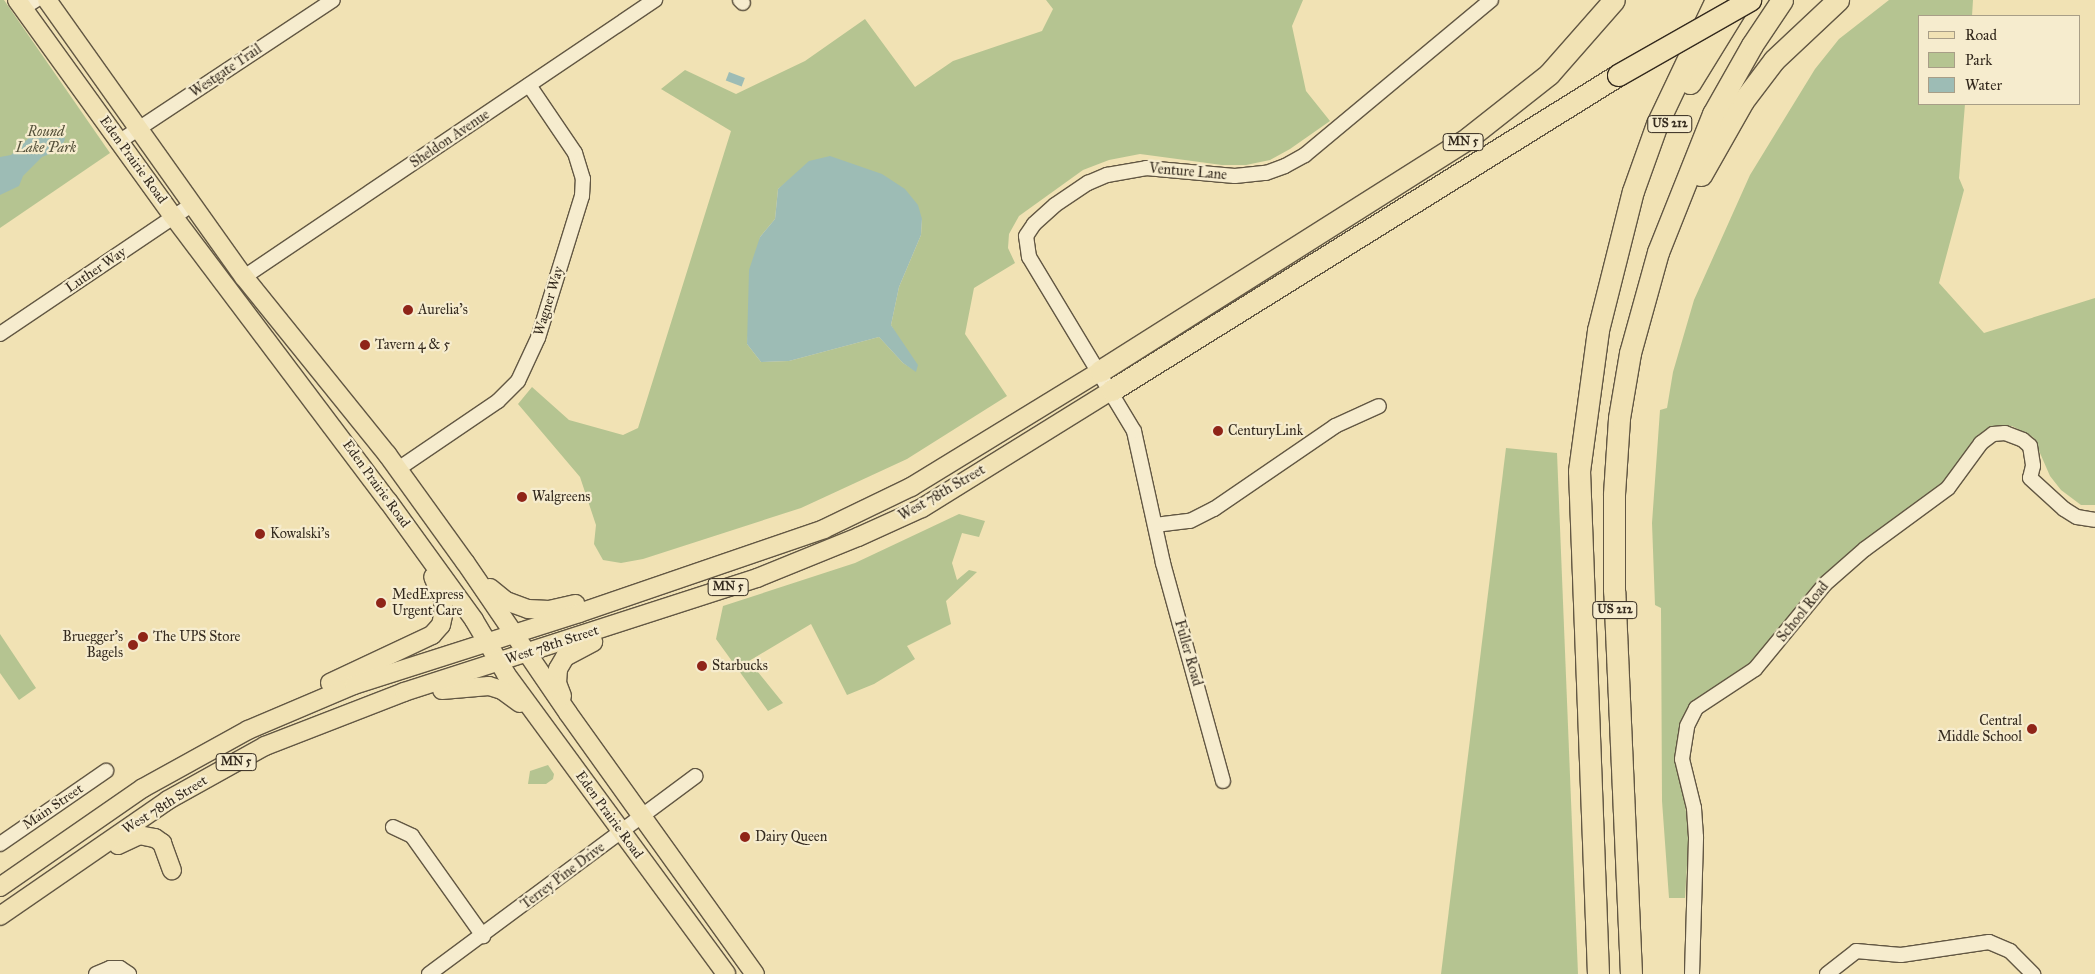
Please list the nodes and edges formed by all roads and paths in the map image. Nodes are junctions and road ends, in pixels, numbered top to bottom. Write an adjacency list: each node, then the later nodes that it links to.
1 (47, 0): 13 (main road, Eden Prairie Road)
2 (332, 0): 13 (street, Westgate Trail)
3 (655, 0): 12 (street, Sheldon Avenue)
4 (1491, 0): 21 (street, Venture Lane)
5 (1614, 0): 21 (highway, MN 5)
6 (1716, 0): 18 (highway)
7 (1741, 0): 18 (highway, US 212)
8 (1750, 0): 22 (highway, MN 5, bridge)
9 (1782, 0): 17 (highway, US 212)
10 (1838, 0): 17 (highway)
11 (25, 3): 14 (main road, Eden Prairie Road)
12 (529, 85): 19 (street, Sheldon Avenue); 24 (street, Wagner Way)
13 (138, 129): 14 (street, Westgate Trail); 15 (main road, Eden Prairie Road)
14 (120, 141): 16 (main road, Eden Prairie Road)
15 (191, 205): 16 (street, Luther Way); 19 (main road, Eden Prairie Road)
16 (173, 216): 20 (street, Luther Way); 27 (main road, Eden Prairie Road)
17 (1658, 252): 57 (highway, US 212)
18 (1617, 256): 56 (highway, US 212)
19 (244, 277): 24 (main road, Eden Prairie Road)
20 (0, 334)
21 (1100, 371): 22 (street, Venture Lane); 28 (main road, West 78th Street / MN 5)
22 (1112, 390): 26 (street, Fuller Road); 30 (main road, West 78th Street / MN 5)
23 (1379, 406): 26 (street)
24 (398, 470): 29 (main road, Eden Prairie Road)
25 (2095, 520): 58 (street, School Road)
26 (1155, 525): 40 (street, Fuller Road)
27 (415, 538): 32 (main road, Eden Prairie Road); 37 (main road)
28 (761, 553): 29 (main road); 31 (main road, West 78th Street / MN 5)
29 (475, 575): 31 (main road, Eden Prairie Road)
30 (664, 608): 33 (main road, West 78th Street / MN 5); 35 (main road)
31 (516, 633): 32 (main road, West 78th Street / MN 5); 33 (main road, Eden Prairie Road)
32 (487, 642): 34 (main road, Eden Prairie Road); 37 (main road, West 78th Street / MN 5)
33 (529, 653): 34 (main road, West 78th Street / MN 5); 35 (main road, Eden Prairie Road)
34 (500, 662): 36 (main road, Eden Prairie Road); 41 (main road, West 78th Street / MN 5)
35 (568, 713): 42 (main road, Eden Prairie Road)
36 (542, 723): 41 (main road); 44 (main road, Eden Prairie Road)
37 (194, 758): 47 (main road, West 78th Street / MN 5)
38 (106, 771): 45 (street, Main Street)
39 (696, 776): 42 (street, Terrey Pine Drive)
40 (1223, 780)
41 (168, 800): 48 (main road, West 78th Street / MN 5)
42 (643, 817): 44 (street, Terrey Pine Drive); 55 (main road, Eden Prairie Road)
43 (393, 827): 50 (street)
44 (622, 833): 50 (street, Terrey Pine Drive); 54 (main road, Eden Prairie Road)
45 (0, 844)
46 (172, 870): 49 (main road)
47 (0, 887)
48 (0, 916)
49 (0, 922)
50 (483, 936): 53 (street, Terrey Pine Drive)
51 (123, 968): 52 (street)
52 (96, 974)
53 (429, 974)
54 (726, 974)
55 (755, 974)
56 (1598, 974)
57 (1631, 974)
58 (1692, 974)
59 (1827, 974): 60 (street)
60 (2033, 974)

